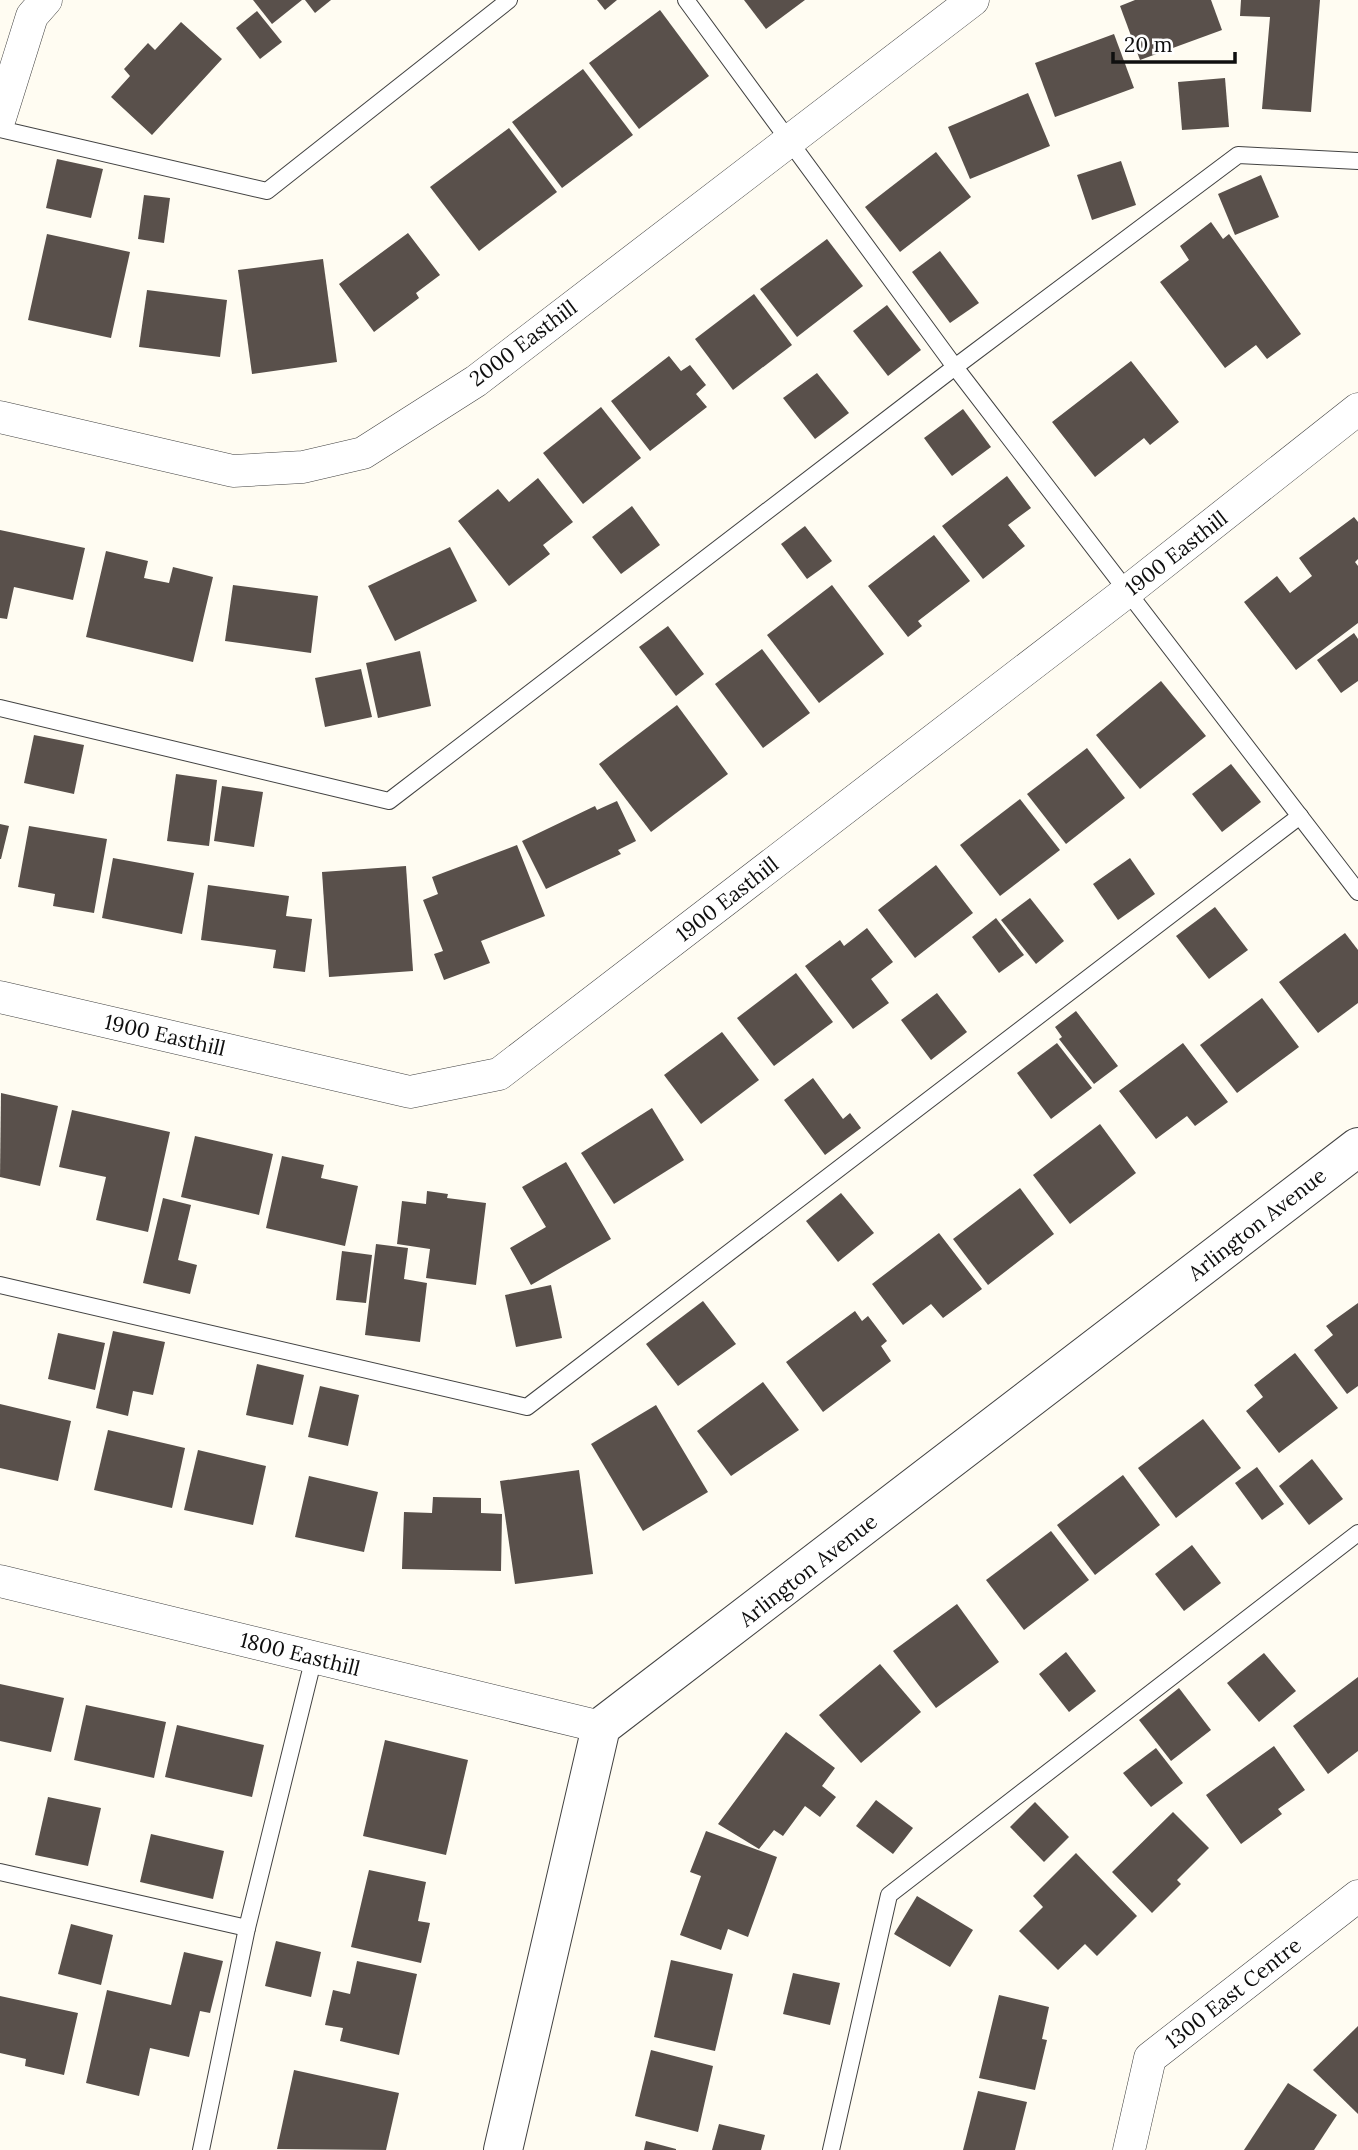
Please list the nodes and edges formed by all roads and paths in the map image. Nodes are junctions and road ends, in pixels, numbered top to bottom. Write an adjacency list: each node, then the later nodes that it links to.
1 (46, 0): 5 (street)
2 (509, 0): 6 (lane)
3 (686, 0): 7 (lane)
4 (973, 0): 7 (street, 2000 Easthill)
5 (0, 118)
6 (0, 129)
7 (787, 140): 9 (lane); 11 (street, 2000 Easthill)
8 (1358, 161): 9 (lane)
9 (955, 367): 12 (lane); 13 (lane)
10 (1358, 409): 12 (street, 1900 Easthill)
11 (0, 418)
12 (1129, 590): 14 (lane); 16 (street, 1900 Easthill)
13 (0, 708)
14 (1300, 816): 15 (lane); 18 (lane)
15 (1358, 892)
16 (0, 997)
17 (1358, 1147): 22 (street, Arlington Avenue)
18 (0, 1284)
19 (1358, 1532): 28 (lane)
20 (0, 1581): 21 (street, 1800 Easthill)
21 (314, 1657): 22 (street, 1800 Easthill); 25 (lane)
22 (601, 1727): 27 (street)
23 (0, 1872): 25 (lane)
24 (1358, 1896): 29 (street, 1300 East Centre)
25 (247, 1928): 26 (lane)
26 (201, 2150)
27 (503, 2150)
28 (831, 2150)
29 (1129, 2150)

